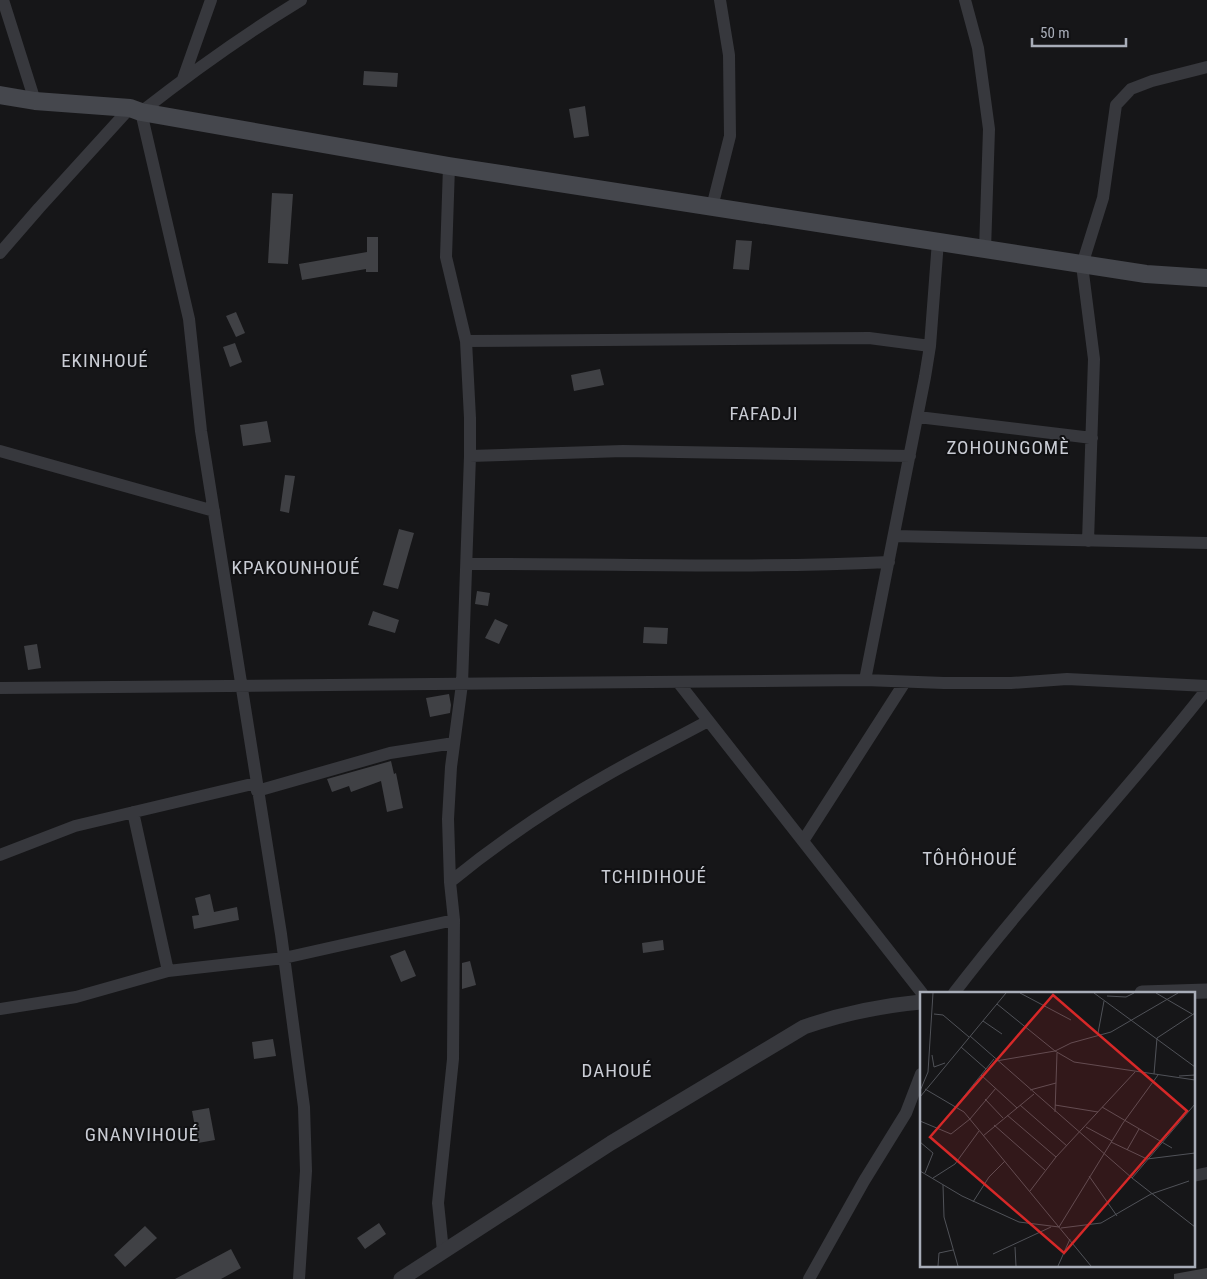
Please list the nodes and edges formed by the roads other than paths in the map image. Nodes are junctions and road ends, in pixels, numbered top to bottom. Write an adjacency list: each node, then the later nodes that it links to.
1 (3, 0): 9 (street)
2 (211, 0): 7 (street)
3 (301, 0): 7 (street)
4 (720, 0): 12 (street)
5 (965, 0): 14 (street)
6 (1207, 67): 16 (street)
7 (183, 79): 10 (street)
8 (0, 95): 9 (main road)
9 (35, 101): 10 (main road)
10 (136, 110): 11 (main road); 15 (street); 25 (street)
11 (449, 166): 12 (main road); 18 (street)
12 (712, 208): 13 (main road)
13 (938, 242): 14 (main road); 19 (street)
14 (985, 250): 16 (main road)
15 (0, 253)
16 (1082, 265): 17 (main road); 21 (street)
17 (1207, 278)
18 (466, 341): 19 (street); 23 (street)
19 (930, 346): 20 (street)
20 (918, 417): 21 (street); 24 (street)
21 (1092, 438): 27 (street)
22 (0, 451): 25 (street)
23 (470, 456): 24 (street); 30 (street)
24 (910, 456): 26 (street)
25 (214, 510): 34 (street)
26 (894, 536): 27 (street); 29 (street)
27 (1088, 541): 28 (street)
28 (1207, 543)
29 (889, 562): 30 (street); 31 (street)
30 (467, 564): 35 (street)
31 (865, 680): 32 (street); 33 (street)
32 (678, 682): 35 (street); 38 (street)
33 (905, 682): 37 (street); 42 (street)
34 (242, 684): 35 (street); 36 (street); 40 (street)
35 (462, 684): 39 (street)
36 (0, 688)
37 (1207, 688): 50 (street)
38 (708, 721): 42 (street); 44 (street)
39 (454, 744): 40 (street); 44 (street)
40 (257, 787): 41 (street); 46 (street)
41 (133, 812): 43 (street); 47 (street)
42 (803, 841): 49 (street)
43 (0, 855)
44 (450, 882): 45 (street)
45 (454, 920): 46 (street); 57 (street)
46 (284, 958): 47 (street); 58 (street)
47 (168, 971): 53 (street)
48 (1207, 991): 51 (street)
49 (921, 992)
50 (955, 992)
51 (1174, 992)
52 (920, 1002): 57 (street)
53 (0, 1009)
54 (920, 1077): 60 (street)
55 (1207, 1173): 56 (street)
56 (1194, 1176)
57 (443, 1251): 59 (street)
58 (299, 1279)
59 (401, 1279)
60 (808, 1279)

